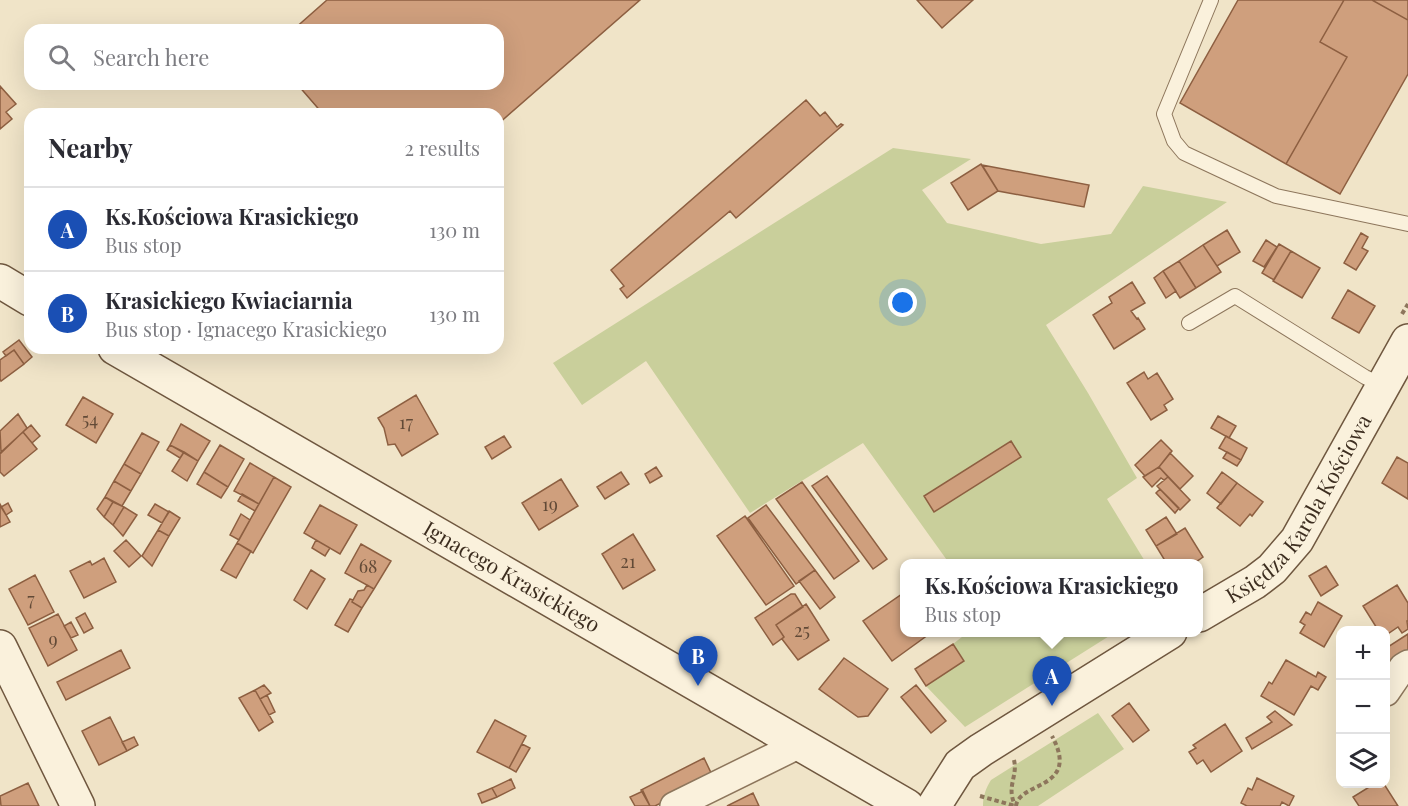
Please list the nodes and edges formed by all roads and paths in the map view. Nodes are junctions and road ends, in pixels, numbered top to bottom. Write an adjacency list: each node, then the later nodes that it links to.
1 (1211, 0): 2 (lane)
2 (1408, 224)
3 (0, 281): 4 (street)
4 (24, 295)
5 (1189, 323): 8 (lane, Księdza Karola Kościowa)
6 (1408, 341): 8 (street, Księdza Karola Kościowa)
7 (125, 354): 15 (street, Ignacego Krasickiego)
8 (1383, 386): 9 (street, Księdza Karola Kościowa)
9 (1203, 613)
10 (1164, 637): 21 (street)
11 (0, 647): 18 (street)
12 (1408, 664): 13 (street)
13 (1390, 685)
14 (1052, 736): 22 (path)
15 (800, 744): 19 (street); 20 (street, Ignacego Krasickiego)
16 (1014, 760): 22 (path)
17 (980, 796): 22 (path)
18 (78, 806)
19 (674, 806)
20 (907, 806)
21 (934, 806)
22 (1016, 806)

